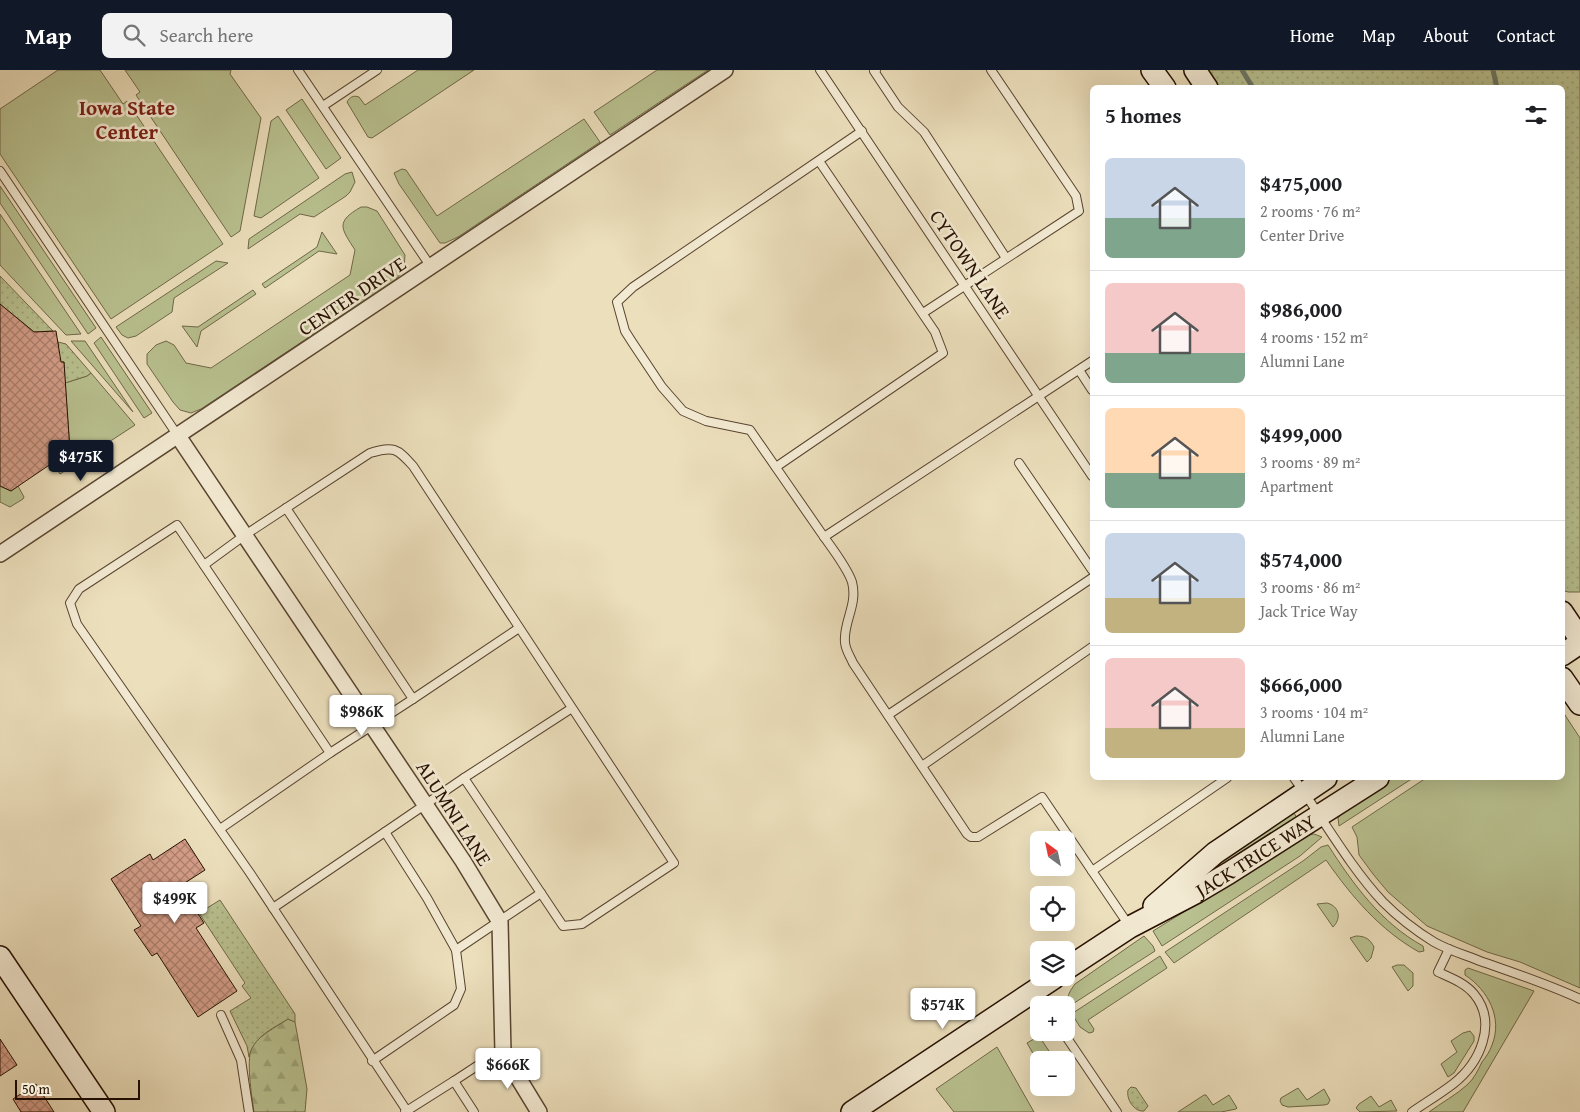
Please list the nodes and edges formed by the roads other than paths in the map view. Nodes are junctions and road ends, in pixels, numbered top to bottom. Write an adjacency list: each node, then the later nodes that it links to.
1 (298, 70): 11 (lane)
2 (377, 70): 11 (lane)
3 (725, 70): 16 (street, CENTER DRIVE)
4 (820, 70): 12 (lane, CYTOWN LANE)
5 (876, 70): 15 (lane)
6 (991, 70): 15 (lane)
7 (1152, 70): 9 (street)
8 (1195, 70): 10 (street)
9 (1163, 85)
10 (1205, 85)
11 (323, 106): 16 (lane)
12 (862, 132): 13 (lane); 17 (lane, CYTOWN LANE)
13 (818, 161): 18 (lane); 25 (lane)
14 (0, 171): 23 (lane)
15 (1006, 258): 17 (lane)
16 (431, 267): 23 (street, CENTER DRIVE)
17 (964, 286): 18 (lane); 22 (lane, CYTOWN LANE)
18 (922, 313): 25 (lane)
19 (1090, 362): 20 (lane)
20 (1079, 370): 21 (lane); 22 (lane)
21 (1090, 387)
22 (1039, 396): 26 (lane, CYTOWN LANE); 29 (lane)
23 (178, 436): 28 (street, ALUMNI LANE); 30 (street, CENTER DRIVE)
24 (1019, 463): 32 (lane)
25 (776, 467): 29 (lane)
26 (1090, 473)
27 (286, 508): 28 (lane); 35 (lane); 41 (lane)
28 (245, 535): 31 (lane); 45 (street, ALUMNI LANE)
29 (824, 537): 44 (lane)
30 (0, 554)
31 (204, 565): 46 (lane); 55 (lane)
32 (1090, 567)
33 (1090, 579): 44 (lane)
34 (1568, 615): 36 (street)
35 (519, 628): 41 (lane); 43 (lane)
36 (1580, 639)
37 (1580, 643): 39 (street)
38 (1090, 648): 47 (lane)
39 (1565, 653)
40 (1565, 682): 42 (street)
41 (414, 699): 45 (lane)
42 (1580, 704)
43 (572, 708): 48 (lane); 58 (lane)
44 (888, 715): 47 (lane)
45 (373, 725): 46 (lane); 53 (street, ALUMNI LANE)
46 (330, 753): 55 (lane)
47 (922, 766): 57 (lane)
48 (464, 778): 53 (lane); 58 (lane)
49 (1224, 780): 57 (lane)
50 (1318, 780): 52 (street, JACK TRICE WAY)
51 (1375, 780): 54 (street, JACK TRICE WAY)
52 (1299, 785): 54 (lane); 61 (street, JACK TRICE WAY)
53 (425, 804): 56 (lane); 60 (street, ALUMNI LANE)
54 (1320, 816): 61 (street, JACK TRICE WAY); 62 (lane)
55 (220, 829): 59 (lane)
56 (385, 832): 59 (lane); 63 (lane)
57 (1092, 871): 61 (lane)
58 (541, 893): 60 (lane)
59 (273, 908): 71 (lane)
60 (500, 922): 63 (lane); 70 (street, ALUMNI LANE)
61 (1130, 927): 65 (street, JACK TRICE WAY)
62 (1448, 949): 66 (lane); 80 (lane)
63 (456, 950): 71 (lane)
64 (0, 957): 74 (street)
65 (1075, 964)
66 (1580, 1000)
67 (1030, 1004): 78 (street)
68 (221, 1015): 75 (lane)
69 (1069, 1041): 79 (lane)
70 (503, 1053): 72 (lane); 77 (street)
71 (372, 1061): 73 (lane)
72 (454, 1081): 73 (lane); 76 (lane)
73 (406, 1111)
74 (104, 1112)
75 (249, 1112)
76 (474, 1112)
77 (539, 1112)
78 (852, 1112)
79 (1117, 1112)
80 (1412, 1112)

